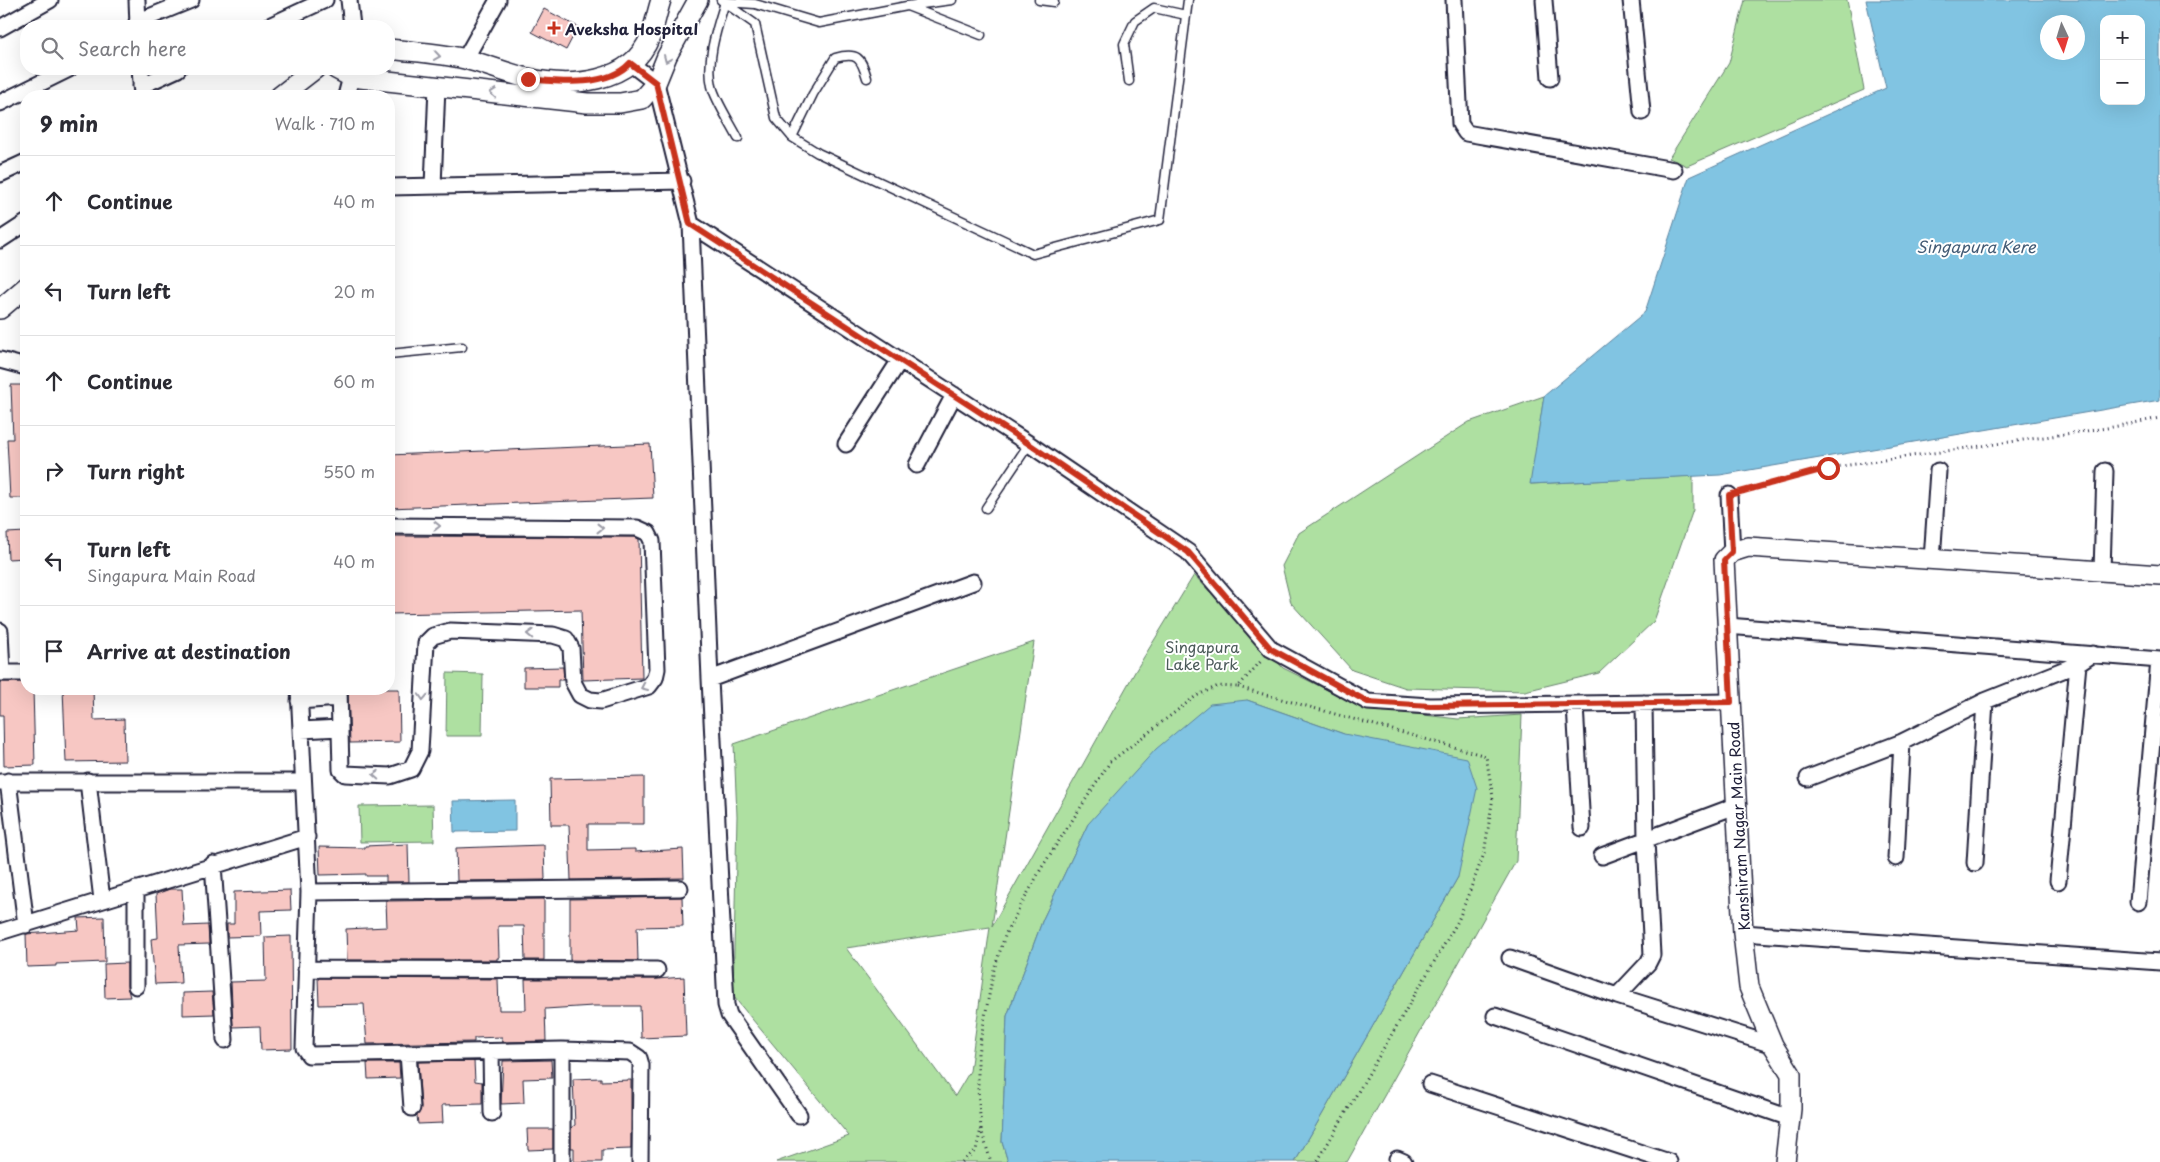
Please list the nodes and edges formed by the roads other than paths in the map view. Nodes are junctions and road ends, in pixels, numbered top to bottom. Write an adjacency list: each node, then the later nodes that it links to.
1 (50, 0): 23 (street)
2 (138, 0): 19 (street)
3 (191, 0): 20 (street)
4 (325, 0): 21 (street)
5 (349, 0): 22 (street)
6 (498, 0): 26 (street)
7 (661, 0): 27 (street)
8 (698, 0): 37 (street, one-way to 37)
9 (952, 0): 17 (lane)
10 (1039, 0): 16 (lane)
11 (1188, 0): 18 (lane)
12 (1454, 0): 50 (street)
13 (1544, 0): 35 (street)
14 (1631, 0): 46 (street)
15 (723, 1): 17 (lane); 47 (lane); 48 (lane)
16 (1054, 2)
17 (907, 6): 24 (lane)
18 (1186, 15): 36 (lane); 47 (lane)
19 (138, 20)
20 (147, 20)
21 (282, 20)
22 (351, 20)
23 (0, 28)
24 (981, 35)
25 (395, 50): 26 (street, one-way to 26)
26 (465, 59): 27 (street)
27 (630, 63): 37 (street)
28 (57, 75): 39 (street)
29 (140, 75): 40 (street)
30 (168, 75): 41 (street)
31 (308, 75): 42 (street)
32 (343, 75): 43 (street)
33 (357, 75): 38 (street)
34 (867, 78): 47 (lane)
35 (1550, 78)
36 (1130, 81)
37 (656, 83): 38 (street, one-way to 38); 52 (street)
38 (437, 86): 53 (street)
39 (26, 90)
40 (141, 90)
41 (143, 90)
42 (288, 90)
43 (345, 90)
44 (20, 93): 45 (street)
45 (0, 103)
46 (1642, 112)
47 (792, 137)
48 (738, 138)
49 (20, 165): 51 (street)
50 (1674, 170)
51 (0, 174)
52 (682, 181): 53 (street); 55 (street)
53 (433, 186): 54 (street)
54 (395, 187)
55 (690, 224): 63 (street); 86 (street)
56 (20, 227): 57 (street)
57 (0, 240)
58 (20, 293): 59 (street)
59 (0, 309)
60 (462, 348): 61 (lane)
61 (395, 354)
62 (0, 360): 64 (street)
63 (900, 360): 65 (street); 66 (street)
64 (20, 365)
65 (954, 396): 67 (street); 68 (street)
66 (846, 444)
67 (1029, 444): 72 (lane); 92 (street)
68 (917, 465)
69 (1938, 471): 75 (street)
70 (2105, 471): 76 (street)
71 (1729, 495): 74 (street)
72 (986, 508)
73 (395, 526): 93 (street, one-way to 93)
74 (1732, 552): 75 (street); 79 (street, Kanshiram Nagar Main Road)
75 (1932, 560): 76 (street)
76 (2102, 571): 77 (street)
77 (2160, 575)
78 (973, 582): 86 (street)
79 (1727, 626): 81 (street); 91 (street, Kanshiram Nagar Main Road)
80 (0, 631): 84 (street)
81 (2093, 654): 82 (street); 83 (street)
82 (2160, 660): 113 (street)
83 (2078, 664): 89 (street); 108 (street)
84 (1, 673): 85 (street)
85 (20, 673)
86 (710, 679): 132 (street)
87 (299, 695): 94 (street)
88 (339, 695): 93 (street)
89 (1985, 701): 95 (street); 106 (street)
90 (1644, 702): 91 (street); 92 (street); 103 (street)
91 (1731, 702): 100 (street, Kanshiram Nagar Main Road)
92 (1575, 705): 101 (street)
93 (340, 728): 94 (street)
94 (301, 730): 99 (street)
95 (1902, 742): 96 (street); 105 (street)
96 (1808, 778)
97 (4, 781): 98 (street); 114 (street)
98 (88, 781): 99 (street); 112 (street)
99 (303, 782): 102 (street)
100 (1738, 805): 103 (street); 116 (street, Kanshiram Nagar Main Road)
101 (1582, 828)
102 (307, 837): 107 (street); 111 (street)
103 (1646, 840): 104 (street); 122 (street)
104 (1602, 856)
105 (1896, 858)
106 (1975, 863)
107 (213, 864): 110 (street); 124 (street)
108 (2058, 881)
109 (680, 888): 111 (street)
110 (136, 889): 112 (street); 121 (street)
111 (309, 892): 119 (street)
112 (102, 900): 114 (street)
113 (2138, 902)
114 (26, 925): 115 (street)
115 (0, 932)
116 (1743, 933): 118 (street); 125 (street, Kanshiram Nagar Main Road)
117 (1510, 958): 122 (street)
118 (2160, 962)
119 (306, 969): 120 (street); 128 (street)
120 (657, 970)
121 (136, 986)
122 (1617, 996): 125 (street)
123 (1495, 1016): 133 (street)
124 (225, 1040)
125 (1773, 1045): 133 (street, Kanshiram Nagar Main Road)
126 (562, 1050): 127 (street); 134 (street); 135 (street)
127 (491, 1052): 128 (street); 131 (street)
128 (408, 1053): 130 (street)
129 (1430, 1084): 136 (street)
130 (412, 1108)
131 (492, 1113)
132 (799, 1115)
133 (1790, 1118): 137 (street, Kanshiram Nagar Main Road)
134 (562, 1162)
135 (640, 1162)
136 (1669, 1162)
137 (1784, 1162)

